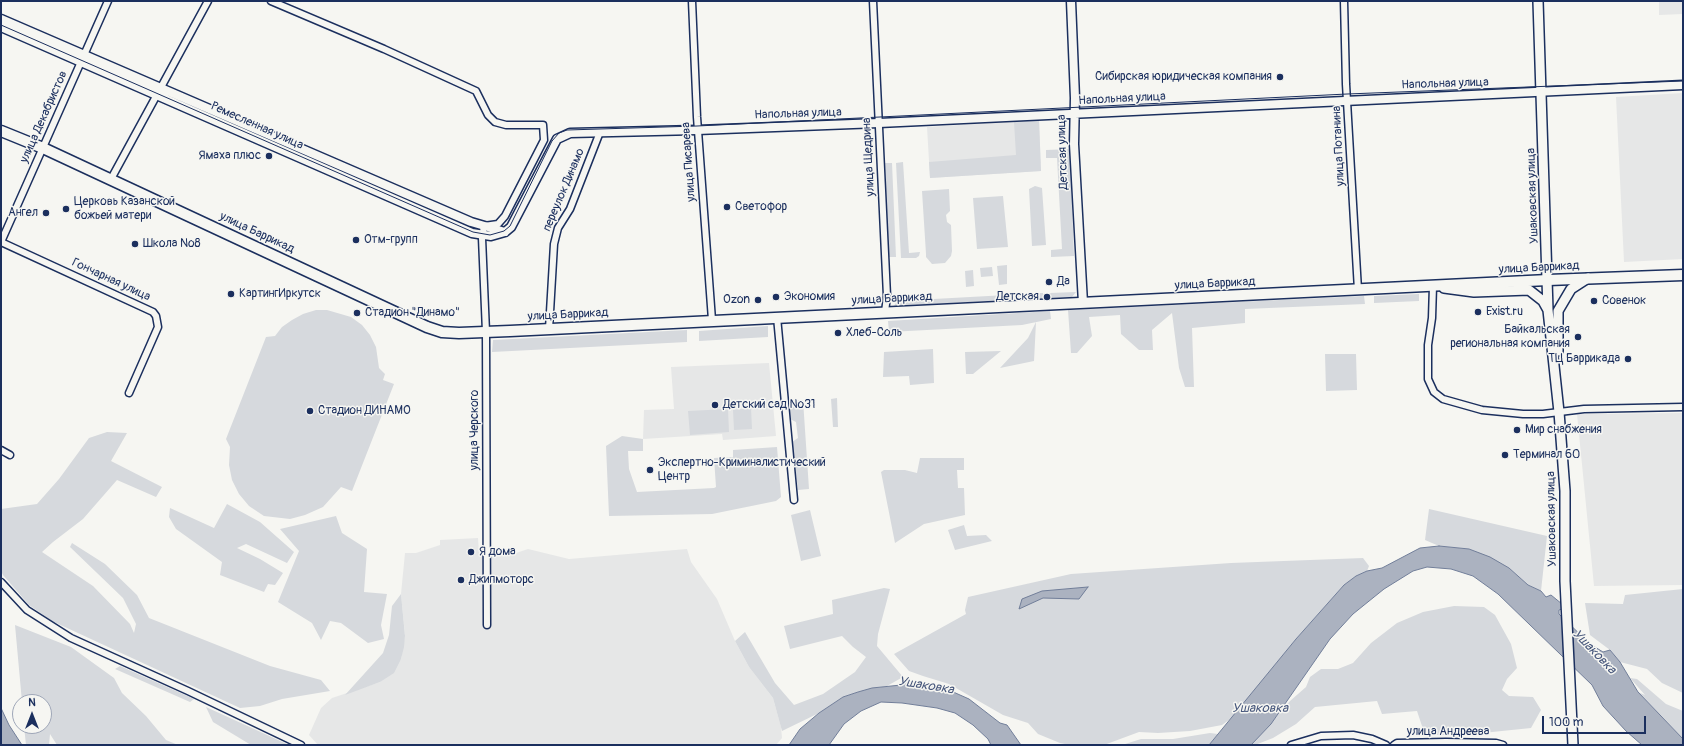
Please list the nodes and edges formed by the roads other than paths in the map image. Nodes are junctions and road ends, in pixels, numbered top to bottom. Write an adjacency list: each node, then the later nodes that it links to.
1 (108, 1): 11 (street, улица Декабристов)
2 (208, 1): 13 (street)
3 (271, 1): 23 (street)
4 (692, 1): 18 (street, улица Писарева)
5 (873, 1): 17 (street, улица Щедрина)
6 (1071, 1): 16 (street, Детская улица)
7 (1344, 1): 15 (street, улица Потанина)
8 (1538, 1): 14 (main road, Ушаковская улица)
9 (1, 19): 11 (street, Ремесленная улица)
10 (1, 27): 11 (street, Ремесленная улица)
11 (83, 58): 13 (street, Ремесленная улица); 21 (street, улица Декабристов)
12 (1683, 85): 14 (street, Напольная улица)
13 (159, 91): 22 (street); 23 (street, Ремесленная улица); 25 (street, Ремесленная улица)
14 (1540, 92): 15 (street, Напольная улица); 29 (main road, Ушаковская улица)
15 (1347, 101): 16 (street, Напольная улица); 31 (street, улица Потанина)
16 (1074, 113): 17 (street, Напольная улица); 32 (street, Детская улица)
17 (878, 122): 18 (street, Напольная улица); 34 (street, улица Щедрина)
18 (697, 130): 20 (street, Напольная улица); 36 (street, улица Писарева)
19 (1, 131): 21 (main road, улица Баррикад)
20 (600, 132): 24 (street, Напольная улица); 37 (street, переулок Динамо)
21 (43, 148): 22 (main road, улица Баррикад); 26 (street, улица Декабристов)
22 (111, 179): 38 (main road, улица Баррикад)
23 (484, 226): 24 (street, Ремесленная улица); 25 (street, улица Черского)
24 (505, 232): 25 (street, Ремесленная улица)
25 (482, 236): 38 (street, улица Черского)
26 (1, 242): 39 (street, Гончарная улица)
27 (1683, 275): 28 (main road, улица Баррикад)
28 (1588, 278): 29 (main road, улица Баррикад); 41 (main road)
29 (1548, 280): 30 (main road, улица Баррикад); 33 (main road, Ушаковская улица)
30 (1433, 286): 31 (main road, улица Баррикад); 33 (main road); 41 (street)
31 (1358, 290): 32 (main road, улица Баррикад)
32 (1083, 303): 34 (main road, улица Баррикад)
33 (1548, 310): 41 (main road, Ушаковская улица)
34 (885, 312): 35 (main road, улица Баррикад)
35 (777, 317): 36 (main road, улица Баррикад); 44 (street)
36 (712, 320): 37 (main road, улица Баррикад)
37 (549, 329): 38 (main road, улица Баррикад)
38 (486, 332): 46 (street, улица Черского)
39 (129, 394)
40 (1683, 406): 41 (street)
41 (1559, 412): 52 (main road, Ушаковская улица)
42 (1, 450): 43 (street)
43 (10, 455)
44 (794, 500)
45 (1, 582): 47 (street)
46 (487, 625)
47 (301, 745)
48 (1291, 745): 49 (street)
49 (1386, 745)
50 (1394, 745): 51 (street, улица Андреева)
51 (1503, 745)
52 (1573, 745)

